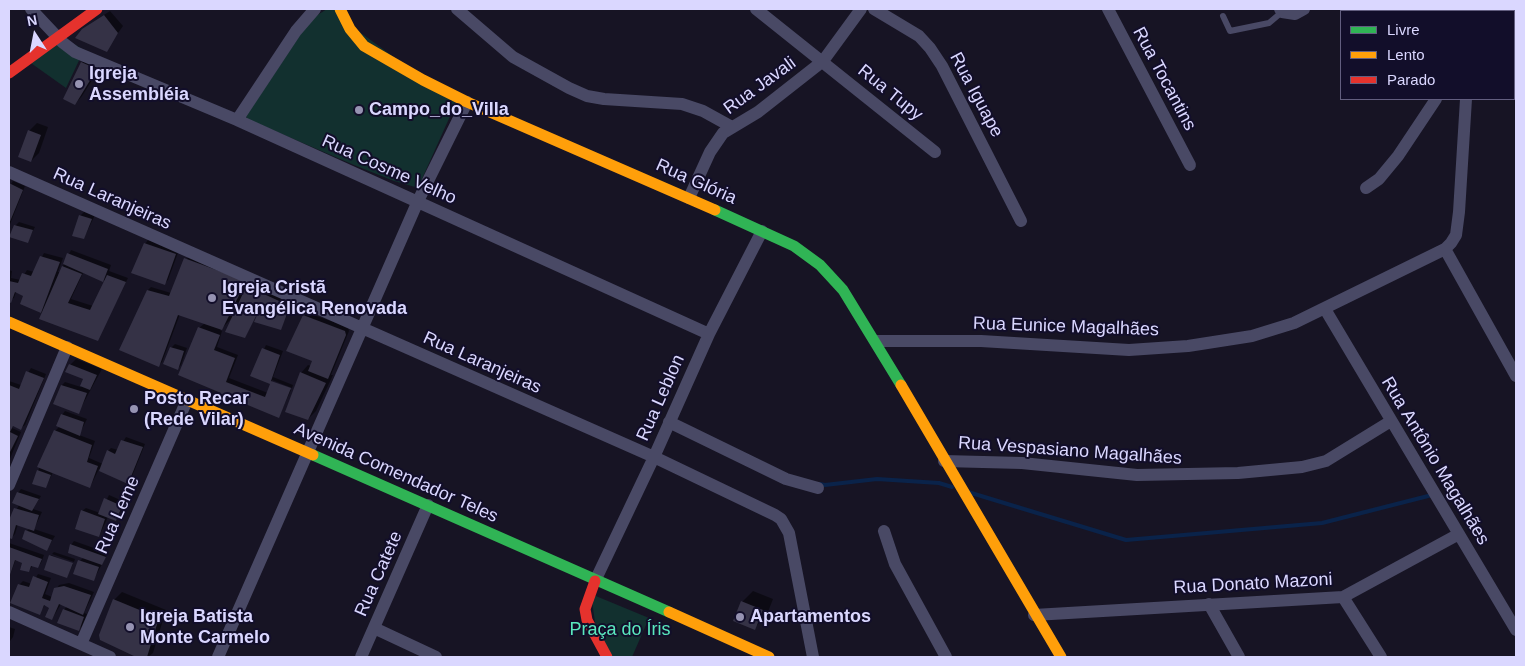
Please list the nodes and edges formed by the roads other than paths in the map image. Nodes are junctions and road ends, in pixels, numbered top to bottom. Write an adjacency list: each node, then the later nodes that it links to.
1 (31, 9): 13 (street, Rua Cosme Velho)
2 (97, 9): 13 (street)
3 (315, 9): 19 (street)
4 (340, 9): 18 (street, Rua Glória)
5 (457, 9): 20 (street)
6 (756, 9): 14 (street, Rua Tupy)
7 (862, 9): 14 (street, Rua Javali)
8 (874, 9): 27 (street, Rua Iguape)
9 (1108, 9): 22 (street, Rua Tocantins)
10 (1304, 9): 11 (street)
11 (1281, 10): 12 (lane)
12 (1223, 16)
13 (57, 36): 15 (street); 19 (street, Rua Cosme Velho)
14 (822, 61): 20 (street, Rua Javali); 21 (street, Rua Tupy)
15 (9, 73)
16 (1435, 100): 24 (street)
17 (1466, 100): 29 (street)
18 (467, 102): 25 (street, Rua Glória); 26 (street)
19 (237, 120): 26 (street, Rua Cosme Velho)
20 (732, 127): 25 (street, Rua Javali)
21 (935, 152)
22 (1190, 165)
23 (9, 172): 32 (street, Rua Laranjeiras)
24 (1366, 188)
25 (690, 198): 28 (street, Rua Glória)
26 (418, 201): 32 (street); 33 (street, Rua Cosme Velho)
27 (1021, 221)
28 (762, 231): 33 (street, Rua Leblon); 34 (street, Rua Glória)
29 (1445, 249): 30 (street, Rua Eunice Magalhães); 36 (street)
30 (1324, 309): 34 (street, Rua Eunice Magalhães); 39 (street, Rua Antônio Magalhães)
31 (9, 322): 35 (street, Avenida Comendador Teles)
32 (361, 329): 40 (street); 41 (street, Rua Laranjeiras)
33 (709, 334): 38 (street, Rua Leblon)
34 (876, 341): 42 (street, Rua Glória)
35 (67, 347): 37 (street, Avenida Comendador Teles); 43 (street)
36 (1516, 376)
37 (187, 400): 40 (street, Avenida Comendador Teles); 55 (street, Rua Leme)
38 (671, 416): 41 (street, Rua Leblon); 44 (street)
39 (1390, 421): 42 (street, Rua Vespasiano Magalhães); 47 (street, Rua Antônio Magalhães)
40 (308, 453): 45 (street, Avenida Comendador Teles); 57 (street)
41 (654, 457): 48 (street, Rua Leblon); 62 (street, Rua Laranjeiras)
42 (944, 461): 52 (street, Rua Glória)
43 (9, 485)
44 (818, 488)
45 (428, 505): 48 (street, Avenida Comendador Teles); 53 (street, Rua Catete)
46 (884, 531): 63 (street)
47 (1460, 534): 49 (street, Rua Donato Mazoni); 54 (street, Rua Antônio Magalhães)
48 (595, 581): 60 (street); 61 (street, Avenida Comendador Teles)
49 (1343, 597): 50 (street, Rua Donato Mazoni); 66 (street)
50 (1209, 604): 52 (street, Rua Donato Mazoni); 65 (street)
51 (9, 612): 55 (street)
52 (1034, 614): 64 (street, Rua Glória)
53 (374, 628): 58 (street, Rua Catete); 59 (street)
54 (1516, 630)
55 (81, 644): 56 (street)
56 (110, 657)
57 (218, 657)
58 (361, 657)
59 (436, 657)
60 (607, 657)
61 (769, 657)
62 (814, 657)
63 (946, 657)
64 (1061, 657)
65 (1239, 657)
66 (1381, 657)

